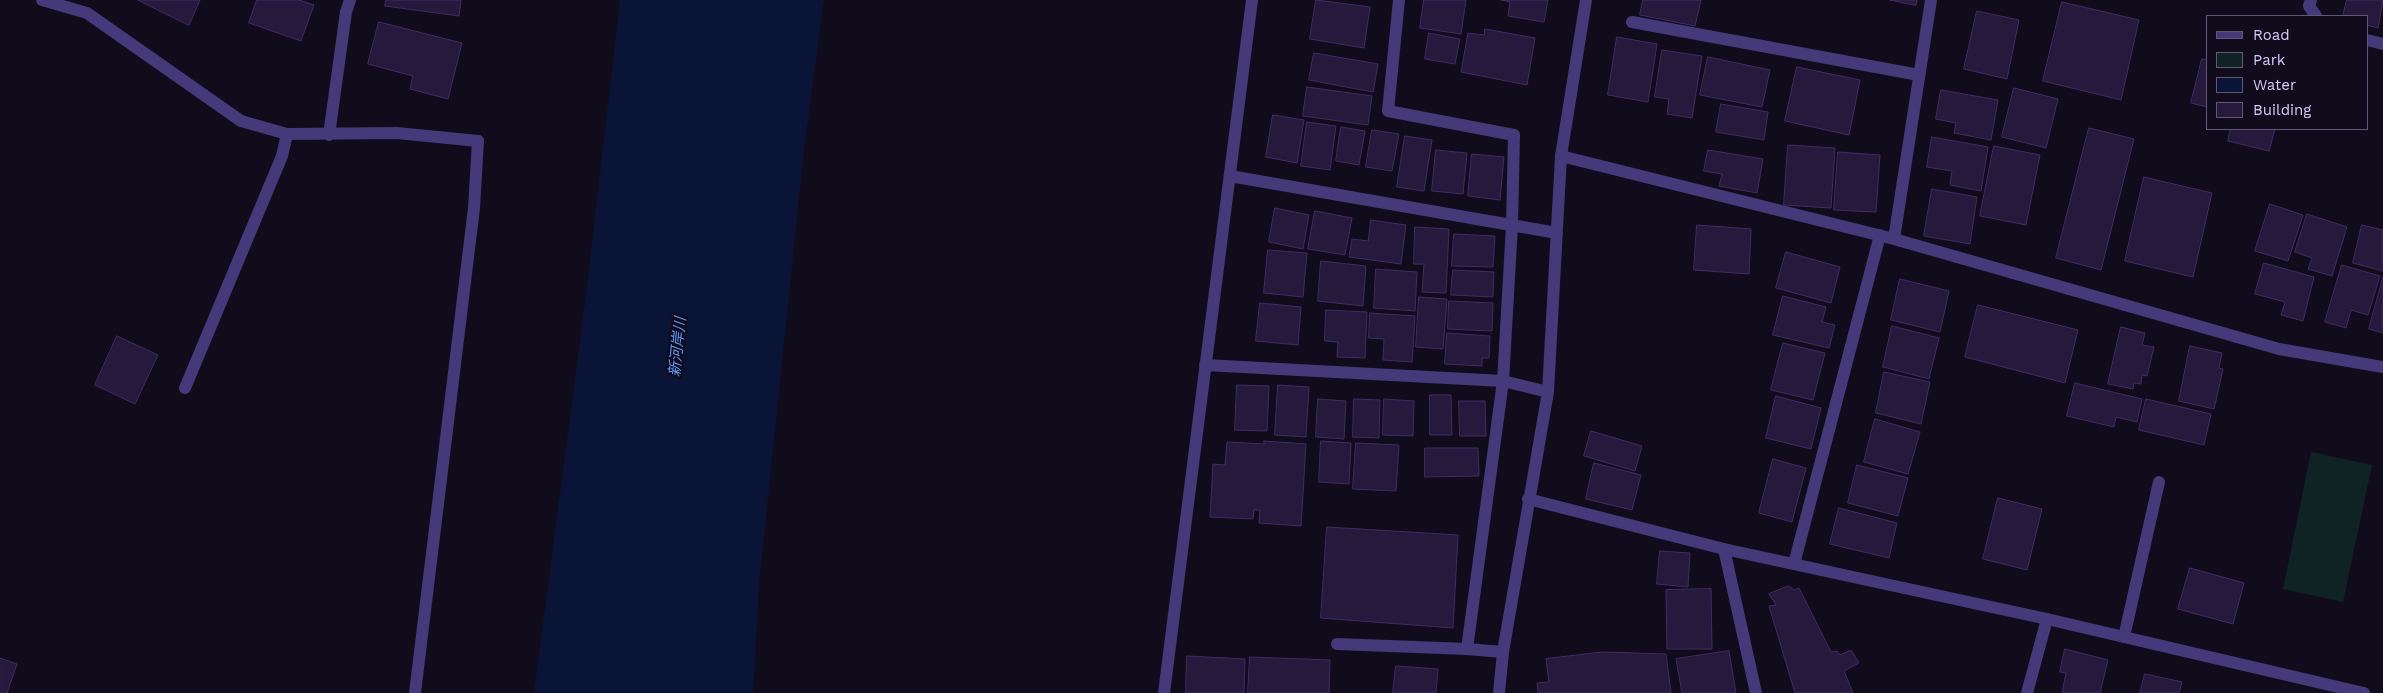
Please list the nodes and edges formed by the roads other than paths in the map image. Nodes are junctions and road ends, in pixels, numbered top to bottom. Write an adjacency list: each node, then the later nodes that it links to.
1 (42, 0): 13 (street)
2 (350, 0): 14 (street)
3 (1252, 0): 16 (street)
4 (1399, 0): 17 (street)
5 (1586, 0): 15 (street)
6 (1930, 0): 12 (street)
7 (2311, 0): 8 (street)
8 (2315, 15)
9 (1632, 22): 12 (street)
10 (2368, 40): 11 (street)
11 (2383, 44)
12 (1919, 75): 20 (street)
13 (287, 134): 14 (street); 24 (street)
14 (329, 135): 35 (street)
15 (1561, 156): 18 (street); 19 (street)
16 (1230, 176): 17 (street); 21 (street)
17 (1512, 226): 18 (street); 23 (street)
18 (1557, 234): 25 (street)
19 (1880, 235): 20 (street); 29 (street)
20 (1894, 239): 22 (street)
21 (1205, 364): 23 (street); 36 (street)
22 (2383, 367)
23 (1503, 380): 25 (street); 33 (street)
24 (185, 388)
25 (1548, 392): 27 (street)
26 (2159, 482): 31 (street)
27 (1528, 499): 28 (street); 34 (street)
28 (1724, 549): 29 (street); 38 (street)
29 (1794, 564): 30 (street)
30 (2047, 619): 31 (street); 39 (street)
31 (2124, 637): 40 (street)
32 (1338, 644): 33 (street)
33 (1466, 649): 34 (street)
34 (1502, 652): 37 (street)
35 (415, 693)
36 (1164, 693)
37 (1499, 693)
38 (1756, 693)
39 (2027, 693)
40 (2364, 693)

